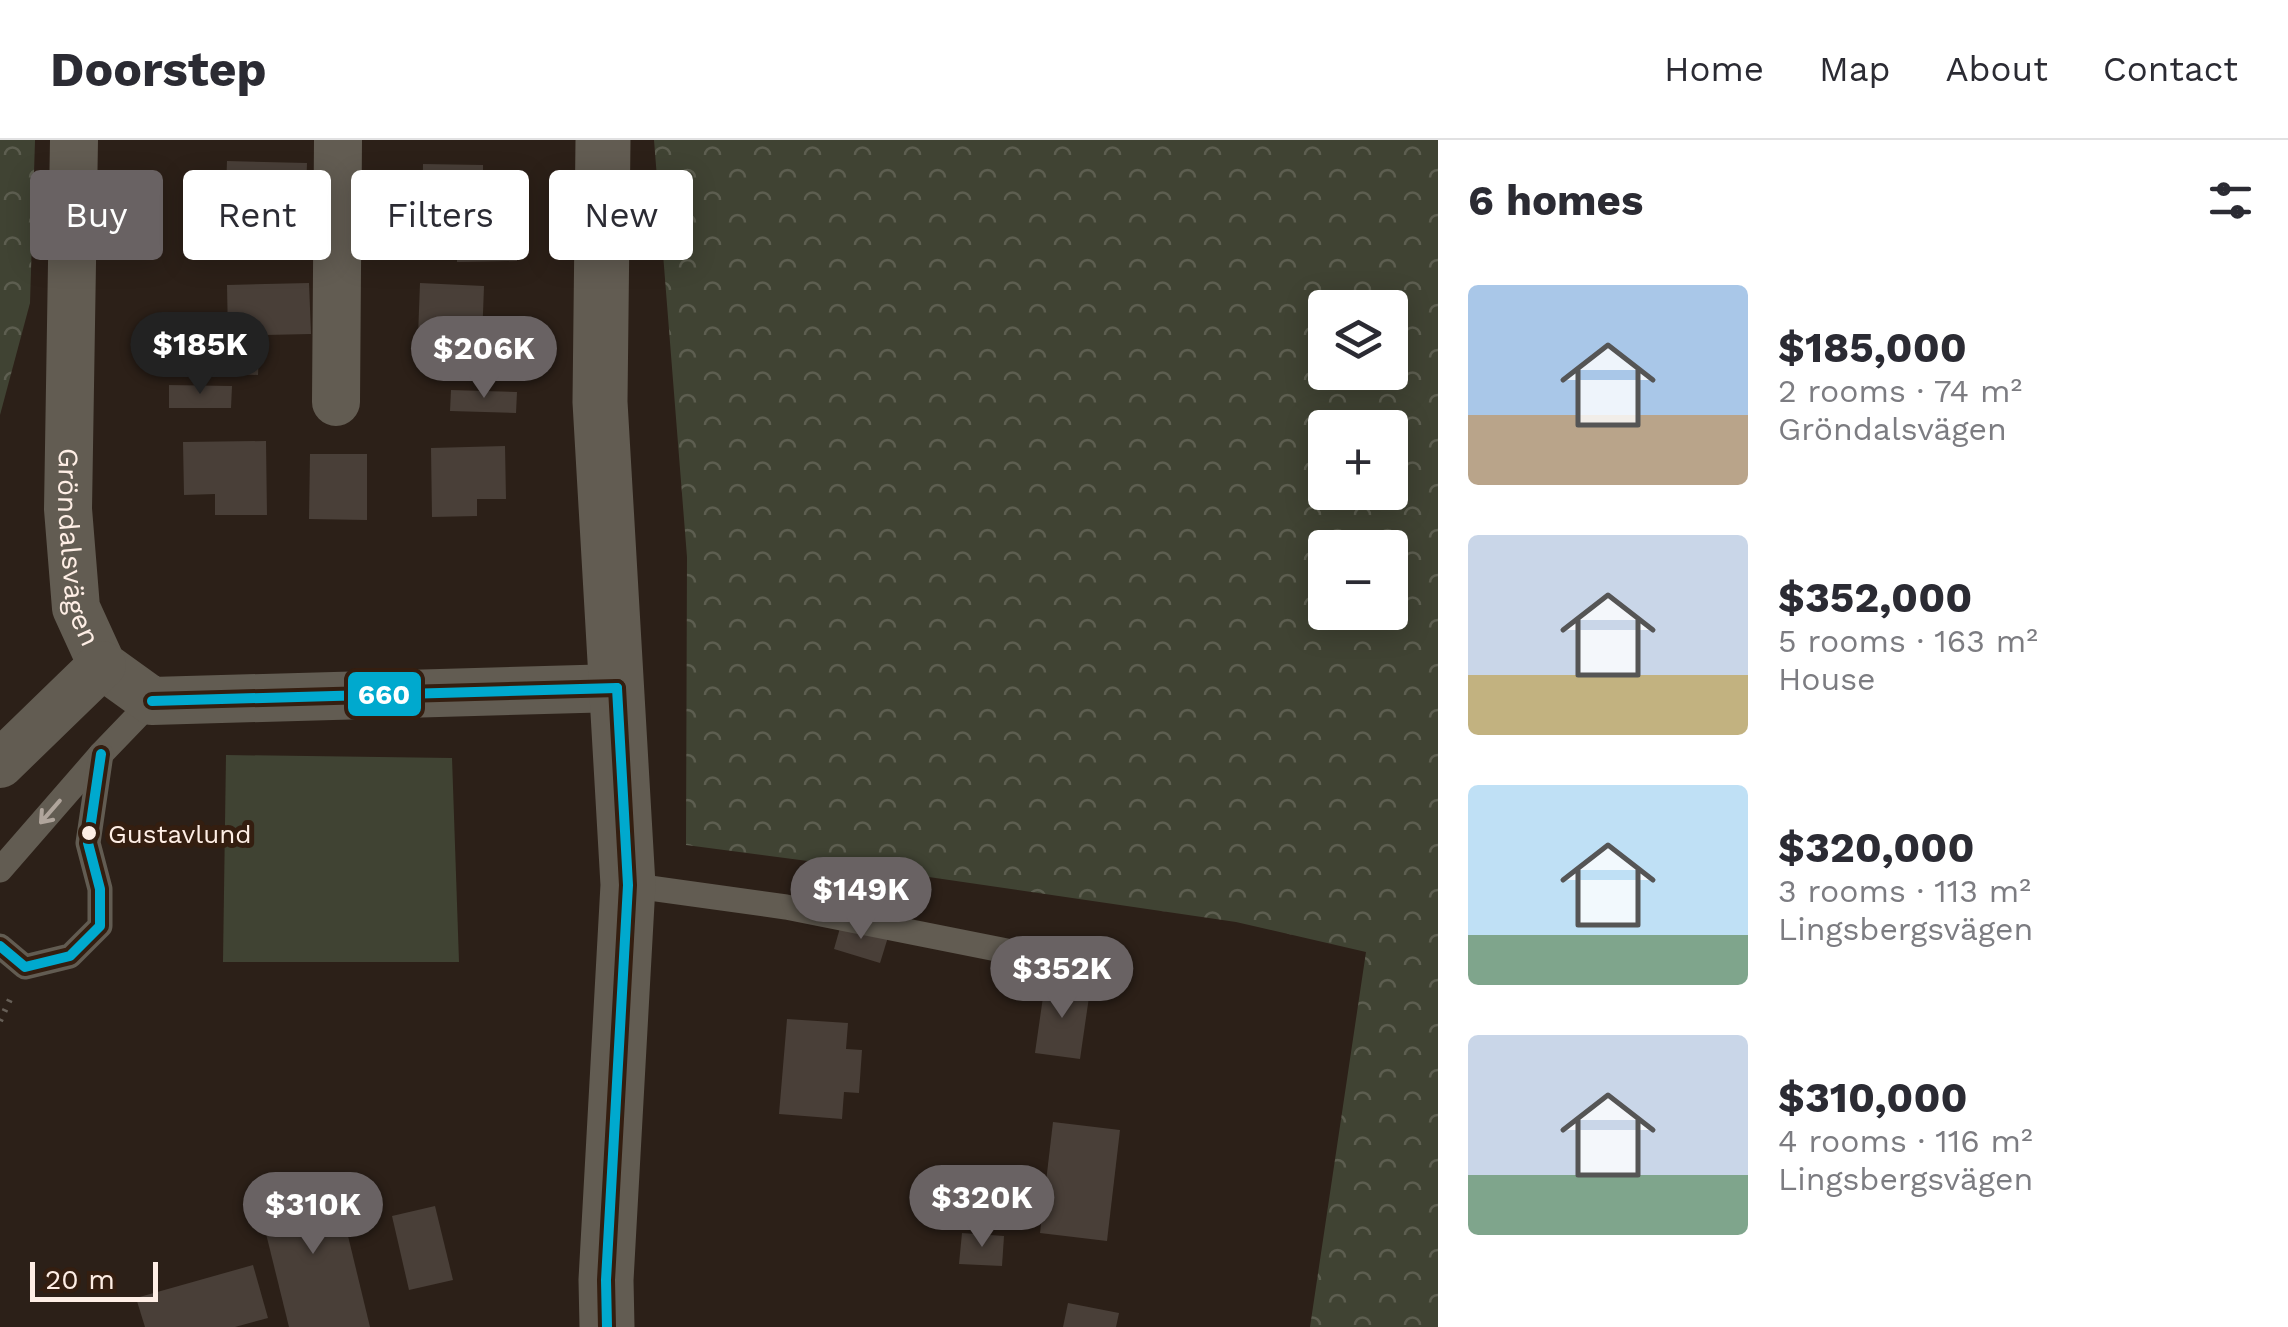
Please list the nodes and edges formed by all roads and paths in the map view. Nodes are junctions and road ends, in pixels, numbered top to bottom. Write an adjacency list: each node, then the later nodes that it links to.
1 (74, 140): 5 (street, Gröndalsvägen)
2 (338, 140): 4 (street)
3 (603, 140): 6 (street)
4 (336, 402)
5 (102, 665): 7 (street, Gröndalsvägen); 9 (street)
6 (616, 688): 7 (street); 11 (street)
7 (152, 701): 8 (lane)
8 (101, 754): 10 (lane, one-way to 10); 12 (lane)
9 (0, 764)
10 (0, 870)
11 (628, 885): 13 (lane); 14 (street)
12 (0, 946)
13 (1042, 958)
14 (607, 1327)

